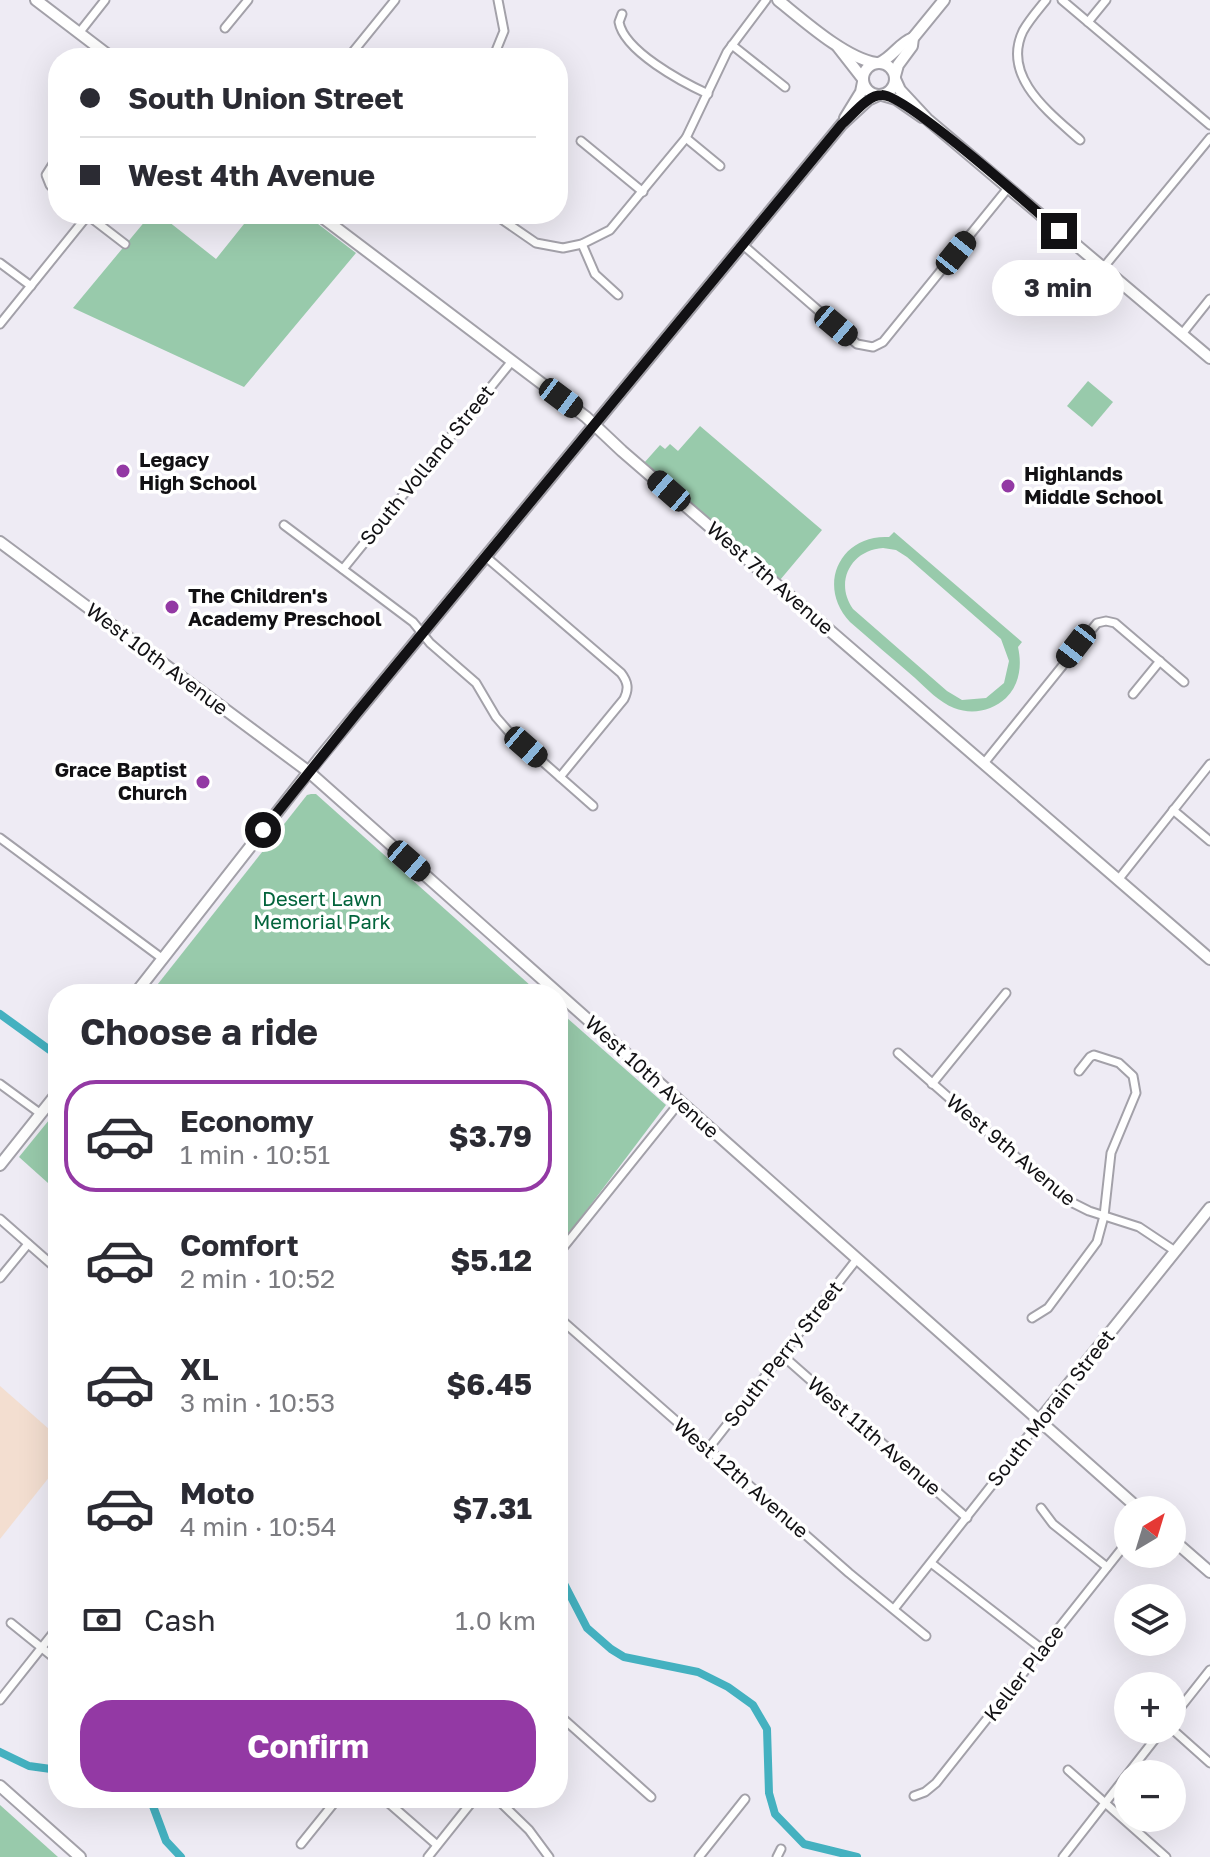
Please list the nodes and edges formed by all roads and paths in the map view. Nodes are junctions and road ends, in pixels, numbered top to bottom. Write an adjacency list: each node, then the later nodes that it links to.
1 (36, 0): 15 (main road)
2 (105, 0): 15 (street)
3 (248, 0): 14 (street)
4 (395, 0): 20 (street)
5 (498, 0): 21 (street)
6 (766, 0): 17 (street)
7 (778, 0): 18 (main road)
8 (944, 0): 16 (main road)
9 (1046, 0): 33 (street)
10 (1062, 0): 13 (street)
11 (1106, 0): 13 (street)
12 (622, 14): 26 (street)
13 (1088, 22): 30 (street)
14 (225, 28)
15 (79, 33): 19 (main road)
16 (913, 38): 22 (main road); 23 (main road)
17 (732, 45): 25 (street); 26 (street)
18 (837, 46): 22 (main road); 24 (main road)
19 (99, 48)
20 (356, 48)
21 (497, 48)
22 (878, 63): 23 (main road); 24 (main road)
23 (895, 77): 27 (main road); 28 (main road)
24 (863, 81): 27 (main road); 29 (main road)
25 (785, 87)
26 (708, 94): 31 (street)
27 (881, 95): 28 (main road); 29 (main road)
28 (927, 119): 36 (main road)
29 (842, 124): 44 (main road)
30 (1210, 125)
31 (686, 138): 35 (street); 37 (street)
32 (1210, 138): 46 (street)
33 (1080, 140)
34 (581, 141): 37 (street)
35 (720, 166)
36 (1008, 188): 44 (street); 46 (main road)
37 (643, 192): 43 (street)
38 (80, 224): 47 (street)
39 (99, 224): 42 (street)
40 (331, 224): 53 (main road, West 7th Avenue)
41 (508, 224): 43 (street)
42 (125, 244)
43 (582, 244): 48 (street)
44 (743, 245): 54 (main road)
45 (0, 263): 47 (street)
46 (1103, 268): 51 (main road)
47 (31, 286): 50 (street)
48 (618, 295)
49 (1210, 299): 51 (street)
50 (0, 324)
51 (1182, 334): 52 (main road)
52 (1210, 358)
53 (512, 361): 54 (main road, West 7th Avenue); 58 (street, South Volland Street)
54 (595, 425): 57 (main road); 63 (main road, West 7th Avenue)
55 (284, 525): 58 (street)
56 (0, 542): 65 (main road, West 10th Avenue)
57 (486, 557): 59 (main road); 66 (street)
58 (343, 569): 59 (street)
59 (423, 634): 65 (main road); 66 (street)
60 (1160, 661): 61 (street); 62 (street); 63 (street)
61 (1184, 682)
62 (1133, 694)
63 (985, 762): 71 (main road, West 7th Avenue)
64 (1210, 764): 68 (street)
65 (309, 772): 72 (main road); 75 (main road, West 10th Avenue)
66 (560, 777): 67 (street)
67 (593, 806)
68 (1173, 810): 70 (street); 71 (street)
69 (0, 838): 72 (street)
70 (1210, 841)
71 (1118, 880): 73 (main road, West 7th Avenue)
72 (163, 959): 74 (main road)
73 (1210, 959)
74 (143, 984)
75 (547, 984)
76 (1006, 993): 81 (street)
77 (568, 1002): 82 (main road, West 10th Avenue)
78 (898, 1053): 81 (street, West 9th Avenue)
79 (1079, 1071): 87 (street)
80 (0, 1084): 84 (street)
81 (932, 1084): 87 (street, West 9th Avenue)
82 (680, 1102): 89 (street); 92 (main road, West 10th Avenue)
83 (48, 1105): 84 (main road)
84 (41, 1114): 85 (main road)
85 (0, 1165)
86 (1210, 1208): 91 (main road, South Morain Street)
87 (1104, 1216): 91 (street, West 9th Avenue); 95 (street)
88 (0, 1219): 90 (street)
89 (568, 1242)
90 (28, 1244): 93 (street); 94 (street)
91 (1175, 1251): 98 (main road, South Morain Street)
92 (857, 1259): 97 (street, South Perry Street); 98 (main road, West 10th Avenue)
93 (48, 1261)
94 (0, 1278)
95 (1032, 1318)
96 (568, 1326): 99 (street, West 12th Avenue)
97 (782, 1355): 99 (street, South Perry Street); 102 (street, West 11th Avenue)
98 (1039, 1421): 100 (main road, West 10th Avenue); 102 (street, South Morain Street)
99 (708, 1449): 108 (street, West 12th Avenue)
100 (1124, 1496)
101 (1041, 1508): 106 (street)
102 (967, 1518): 105 (street, South Morain Street)
103 (1186, 1551): 107 (main road)
104 (1114, 1558): 106 (street, Keller Place)
105 (931, 1563): 108 (street, South Morain Street); 113 (street)
106 (1107, 1567): 113 (street, Keller Place)
107 (1210, 1572)
108 (894, 1609): 110 (street, West 12th Avenue)
109 (11, 1623): 112 (street)
110 (926, 1636)
111 (48, 1639): 112 (street)
112 (41, 1648): 114 (street); 116 (street)
113 (1042, 1649): 124 (street, Keller Place)
114 (48, 1653)
115 (1210, 1670): 117 (street)
116 (0, 1700)
117 (1186, 1700)
118 (568, 1723): 125 (street)
119 (1186, 1742): 121 (street)
120 (1151, 1744): 127 (street)
121 (1210, 1763)
122 (1068, 1770): 127 (street)
123 (0, 1786): 135 (main road)
124 (914, 1796)
125 (651, 1797)
126 (745, 1799): 138 (street)
127 (1105, 1803): 140 (street); 141 (street)
128 (330, 1808): 132 (street)
129 (394, 1808): 133 (street)
130 (467, 1808): 133 (street)
131 (506, 1808): 137 (street)
132 (301, 1844)
133 (437, 1845): 136 (street)
134 (781, 1849): 139 (street)
135 (80, 1857)
136 (428, 1857)
137 (549, 1857)
138 (699, 1857)
139 (777, 1857)
140 (1063, 1857)
141 (1166, 1857)

